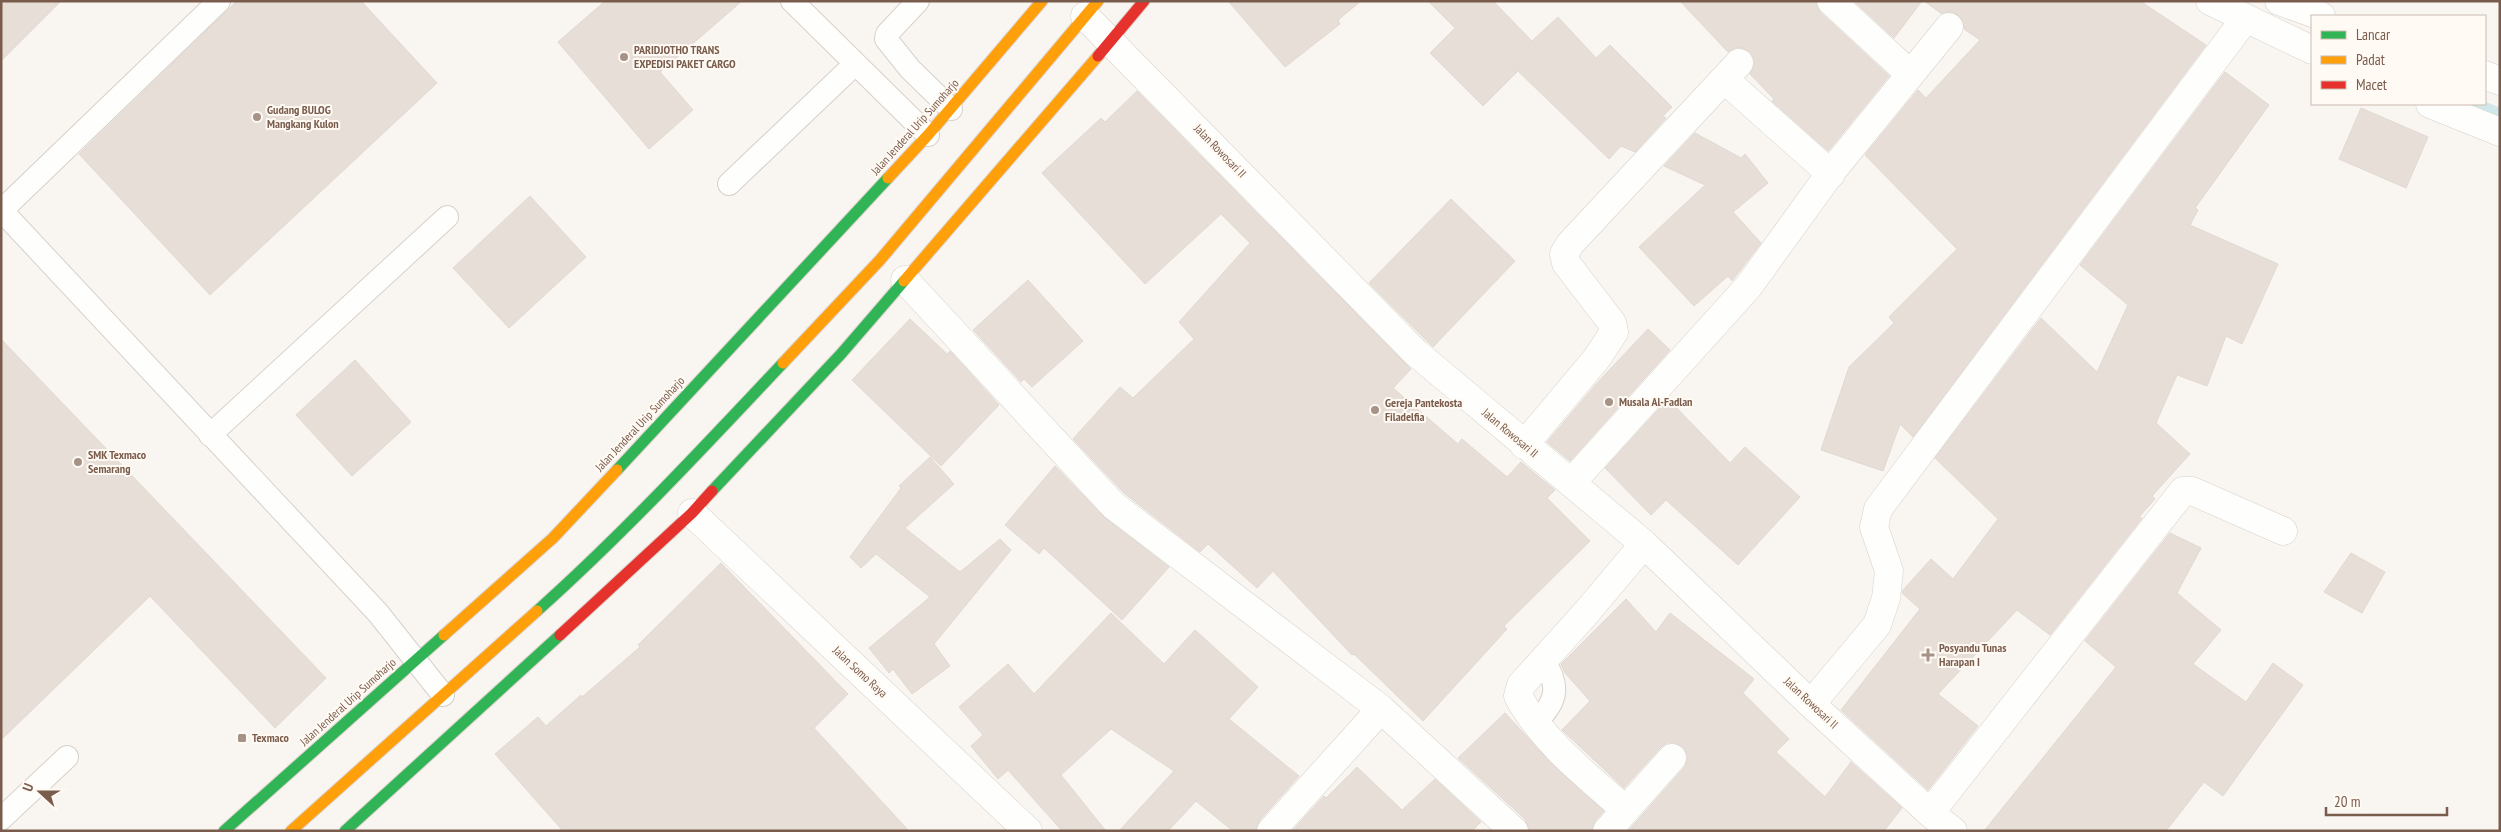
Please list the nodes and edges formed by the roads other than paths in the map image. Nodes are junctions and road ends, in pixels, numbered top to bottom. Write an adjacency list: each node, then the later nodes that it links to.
1 (219, 1): 23 (lane)
2 (792, 1): 15 (lane)
3 (918, 1): 18 (lane)
4 (1042, 1): 18 (highway, Jalan Jenderal Urip Sumoharjo)
5 (1144, 1): 13 (highway)
6 (1831, 1): 16 (street)
7 (2210, 1): 11 (street)
8 (2279, 1): 10 (street)
9 (1091, 8): 13 (street, Jalan Rowosari II); 33 (highway)
10 (2318, 15)
11 (2245, 19): 14 (street); 34 (street)
12 (1949, 27): 16 (street)
13 (1111, 42): 25 (highway); 27 (street, Jalan Rowosari II)
14 (2311, 50)
15 (855, 64): 20 (lane); 22 (lane)
16 (1910, 74): 21 (street)
17 (2432, 105): 19 (street)
18 (951, 109): 20 (highway, Jalan Jenderal Urip Sumoharjo)
19 (2500, 132)
20 (928, 135): 32 (highway, Jalan Jenderal Urip Sumoharjo)
21 (1831, 174): 27 (street); 28 (street)
22 (729, 184)
23 (1, 210): 26 (lane)
24 (448, 217): 26 (lane)
25 (905, 280): 29 (highway); 35 (street)
26 (210, 435): 32 (lane)
27 (1524, 445): 28 (street, Jalan Rowosari II)
28 (1571, 483): 31 (street, Jalan Rowosari II)
29 (692, 513): 43 (highway); 44 (street, Jalan Somo Raya)
30 (2283, 531): 39 (street)
31 (1644, 544): 34 (street, Jalan Rowosari II); 38 (street)
32 (416, 660): 33 (lane); 41 (highway, Jalan Jenderal Urip Sumoharjo)
33 (444, 695): 42 (highway)
34 (1811, 704): 39 (street, Jalan Rowosari II)
35 (1381, 709): 45 (street); 46 (street)
36 (67, 757): 40 (lane)
37 (1672, 758): 38 (street)
38 (1626, 810): 47 (street)
39 (1930, 813): 48 (street, Jalan Rowosari II)
40 (1, 819)
41 (224, 831)
42 (291, 831)
43 (345, 831)
44 (1028, 831)
45 (1271, 831)
46 (1514, 831)
47 (1607, 831)
48 (1952, 831)

